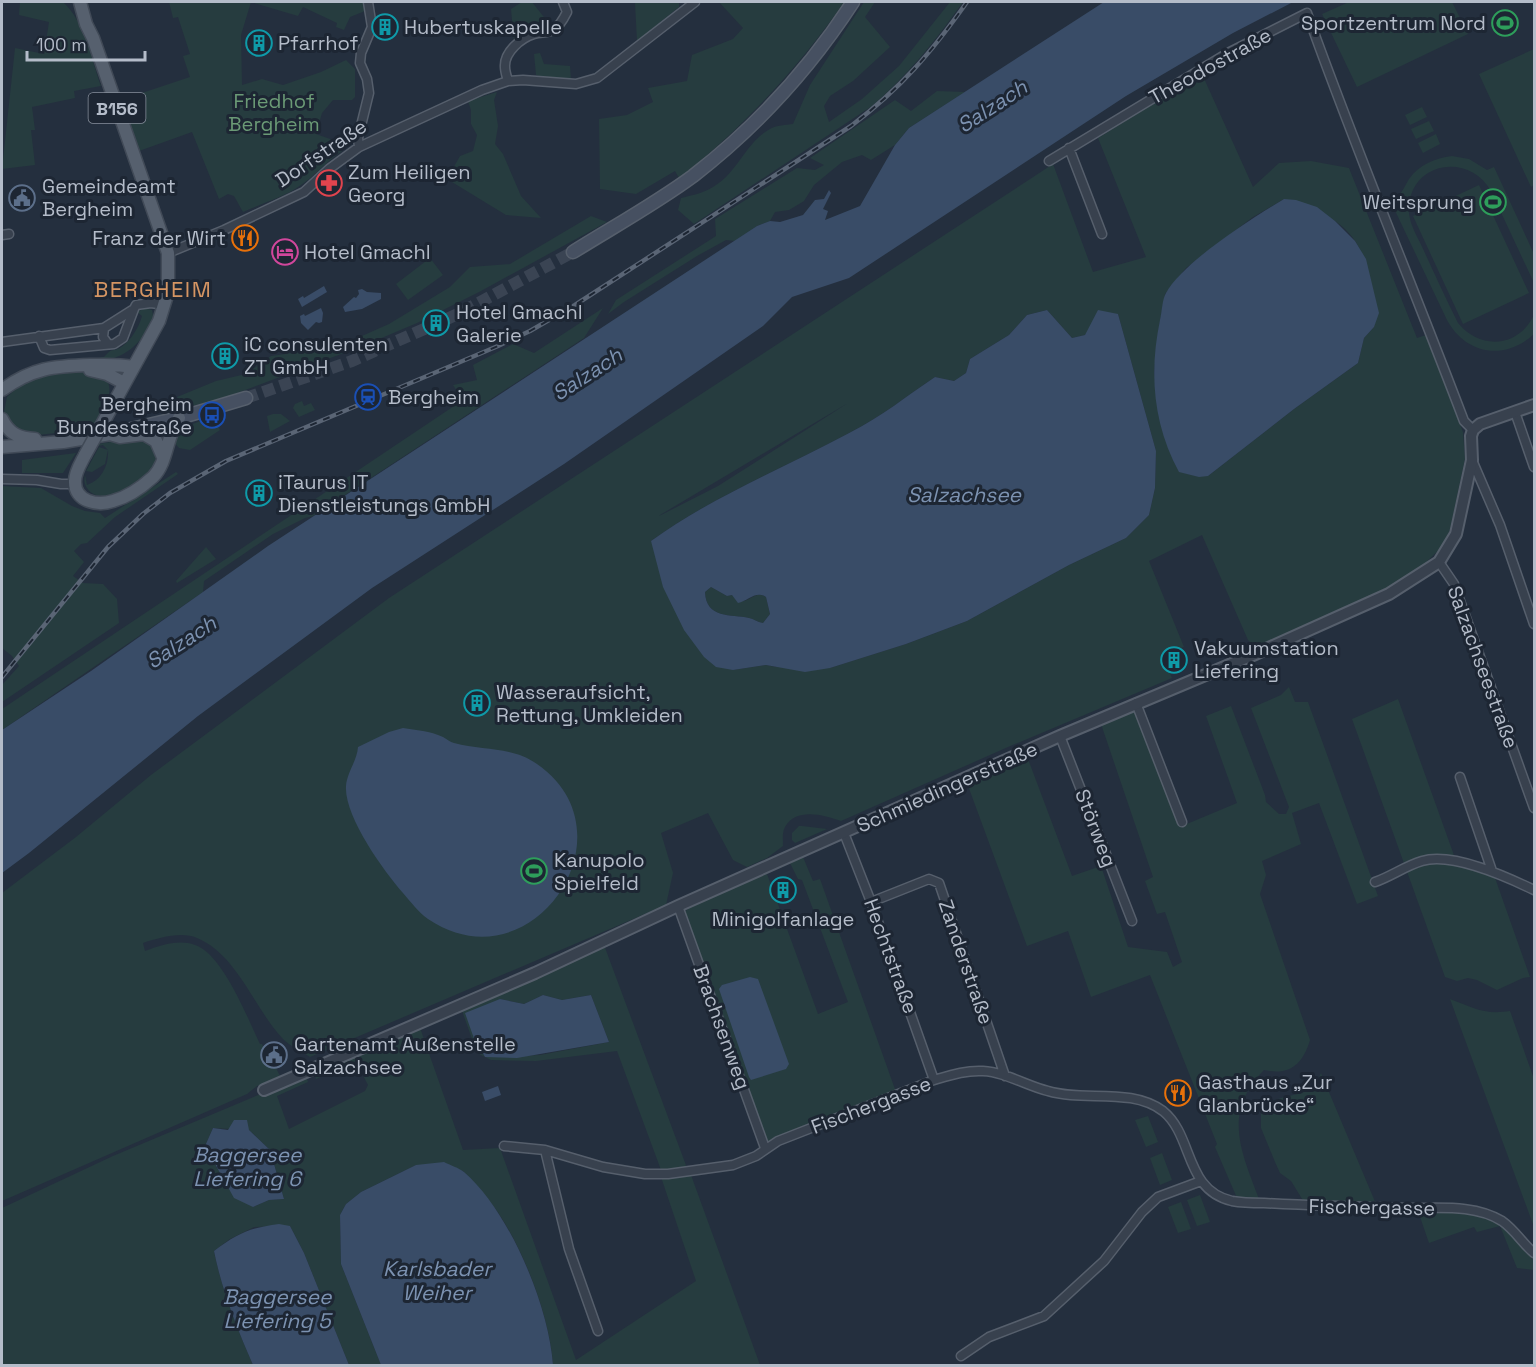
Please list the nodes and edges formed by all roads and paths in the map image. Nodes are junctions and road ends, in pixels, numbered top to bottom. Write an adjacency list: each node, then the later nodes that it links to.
1 (80, 2): 7 (main road, B156)
2 (86, 2): 7 (main road, B156)
3 (368, 2): 9 (street)
4 (563, 2): 8 (street)
5 (695, 2): 8 (street, Dorfstraße)
6 (853, 2): 13 (main road)
7 (93, 38): 14 (main road, B156)
8 (508, 81): 9 (street, Dorfstraße)
9 (359, 147): 14 (street, Dorfstraße)
10 (1069, 148): 11 (street, Theodostraße); 12 (street); 30 (street, Theodostraße)
11 (1049, 161)
12 (1102, 234)
13 (573, 252)
14 (168, 253): 15 (main road, B156)
15 (165, 305): 16 (street); 21 (main road, B156)
16 (134, 309): 17 (street); 20 (street)
17 (104, 328): 18 (street); 20 (street)
18 (39, 336): 19 (street); 20 (street)
19 (2, 342)
20 (108, 344)
21 (133, 367): 22 (main road, B156); 23 (main road)
22 (124, 383): 25 (main road); 38 (main road, B156, bridge)
23 (2, 390)
24 (246, 398): 28 (main road)
25 (2, 402)
26 (1534, 405): 27 (street)
27 (1515, 412): 30 (street); 36 (street)
28 (178, 418): 31 (main road); 34 (main road)
29 (2, 419): 32 (main road)
30 (1473, 430): 35 (street, Schmiedingerstraße)
31 (110, 434): 32 (main road); 34 (main road)
32 (63, 442): 33 (main road)
33 (2, 447)
34 (163, 458): 38 (main road)
35 (1472, 460): 39 (street, Schmiedingerstraße); 40 (street)
36 (1534, 467)
37 (2, 479): 38 (street)
38 (74, 484)
39 (1439, 562): 41 (street, Schmiedingerstraße); 44 (street, Salzachseestraße)
40 (1534, 624)
41 (1136, 704): 42 (street, Schmiedingerstraße); 45 (street)
42 (1060, 736): 46 (street, Schmiedingerstraße); 52 (street, Störweg)
43 (1460, 777): 47 (street)
44 (1534, 808)
45 (1182, 822)
46 (844, 833): 50 (street, Hechtstraße); 51 (street, Schmiedingerstraße)
47 (1492, 871): 48 (street); 49 (street)
48 (1376, 882)
49 (1534, 890)
50 (871, 902): 53 (street, Zanderstraße); 54 (street, Hechtstraße)
51 (678, 906): 55 (street, Schmiedingerstraße); 57 (street, Brachsenweg)
52 (1132, 921)
53 (1005, 1076): 54 (street, Fischergasse); 59 (street, Fischergasse)
54 (934, 1080): 57 (street, Fischergasse)
55 (264, 1090)
56 (504, 1146): 58 (street, Fischergasse)
57 (765, 1148): 58 (street, Fischergasse)
58 (545, 1150): 61 (street)
59 (1201, 1181): 60 (street, Fischergasse); 62 (street)
60 (1534, 1253)
61 (598, 1331)
62 (961, 1356)

